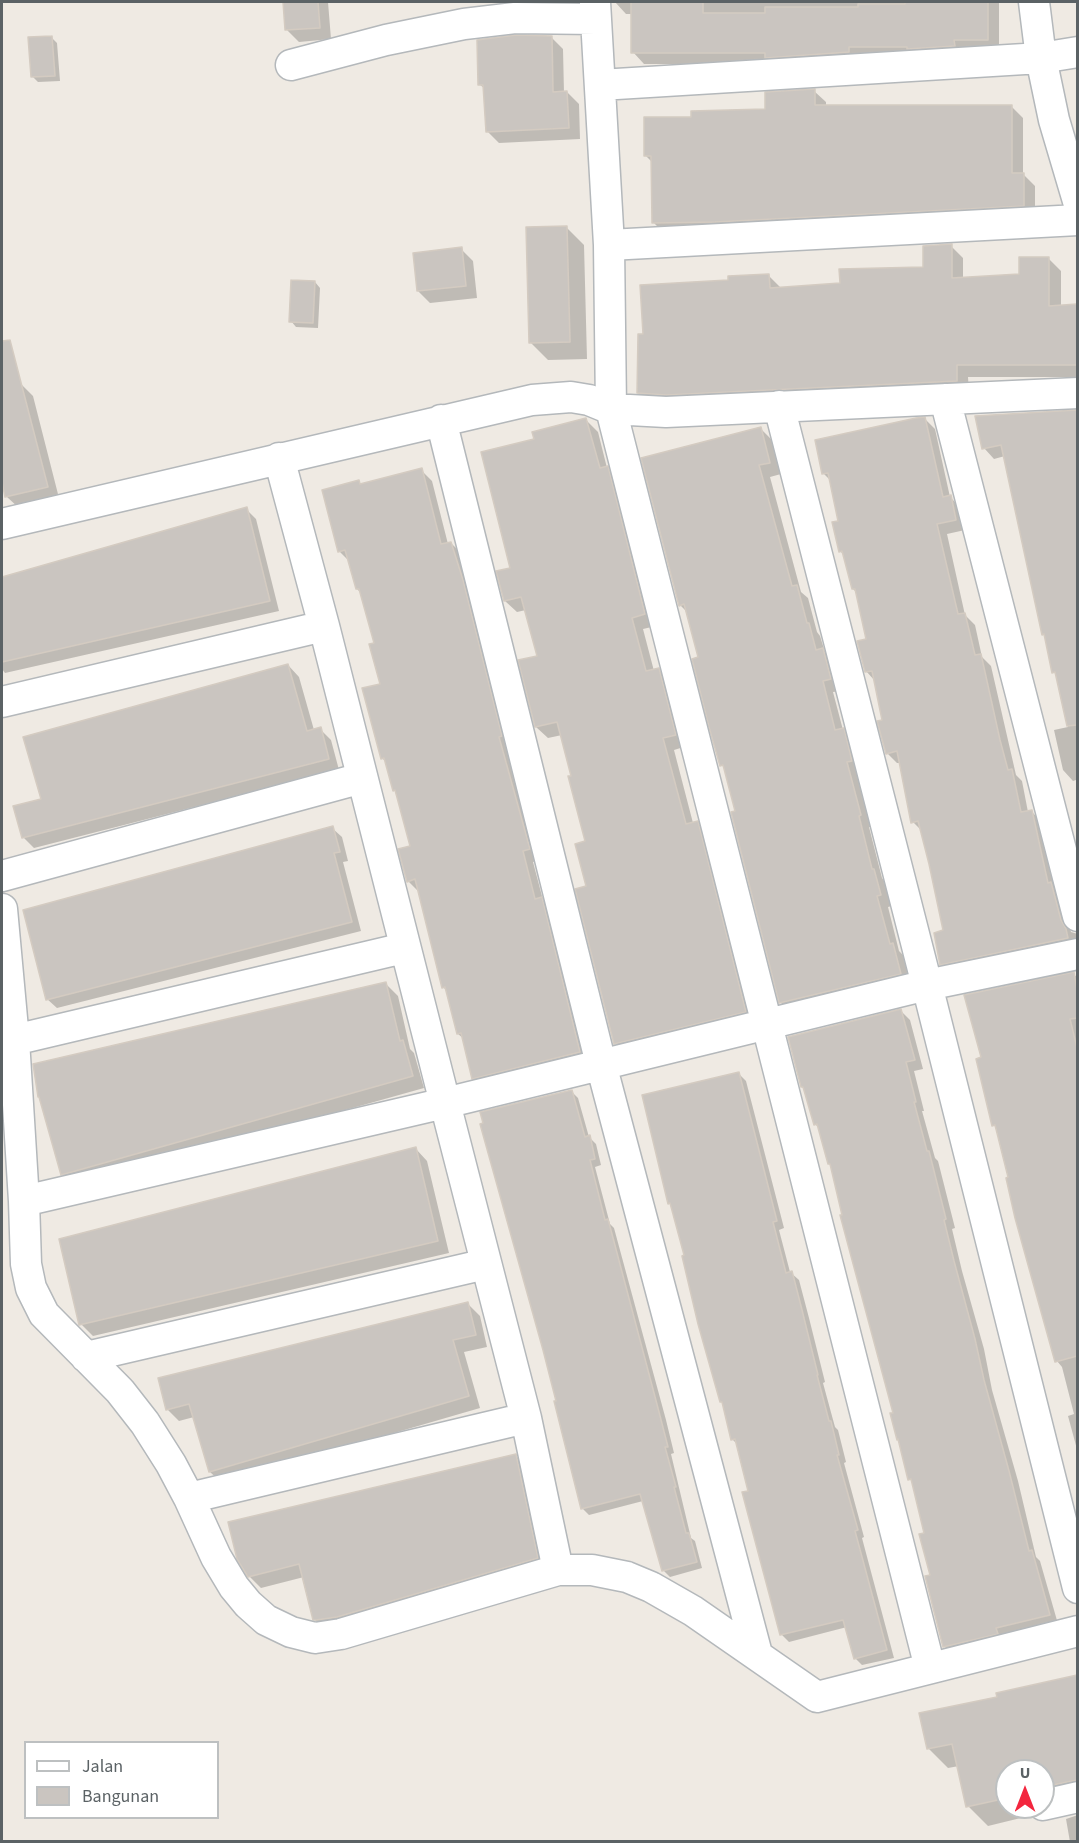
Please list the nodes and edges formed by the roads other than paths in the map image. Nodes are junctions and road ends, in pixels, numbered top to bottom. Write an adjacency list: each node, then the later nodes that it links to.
1 (1034, 2): 4 (street)
2 (595, 10): 5 (street); 6 (street)
3 (1077, 52): 4 (street)
4 (1041, 58): 6 (street); 7 (street)
5 (291, 65)
6 (600, 85): 9 (street)
7 (1077, 201)
8 (1077, 220): 9 (street)
9 (609, 245): 13 (street)
10 (1077, 393): 11 (street)
11 (945, 399): 12 (street); 22 (street)
12 (778, 406): 13 (street); 25 (street)
13 (611, 409): 14 (street); 26 (street)
14 (441, 420): 15 (street); 28 (street)
15 (279, 458): 16 (street); 17 (street)
16 (2, 524)
17 (324, 626): 18 (street); 19 (street)
18 (2, 702)
19 (362, 778): 20 (street); 23 (street)
20 (2, 876)
21 (2, 909): 27 (street)
22 (1077, 916)
23 (404, 948): 27 (street); 29 (street)
24 (1077, 954): 25 (street)
25 (927, 985): 26 (street); 36 (street)
26 (767, 1025): 28 (street); 39 (street)
27 (14, 1040): 30 (street)
28 (601, 1064): 29 (street); 38 (street)
29 (445, 1103): 30 (street); 31 (street)
30 (24, 1201): 32 (street)
31 (486, 1264): 32 (street); 33 (street)
32 (86, 1357): 34 (street)
33 (526, 1418): 34 (street); 35 (street)
34 (189, 1498): 35 (street)
35 (558, 1570): 38 (street)
36 (1077, 1588)
37 (1077, 1631): 39 (street)
38 (757, 1654): 39 (street)
39 (930, 1668)
40 (1077, 1797): 41 (street)
41 (1055, 1802)

